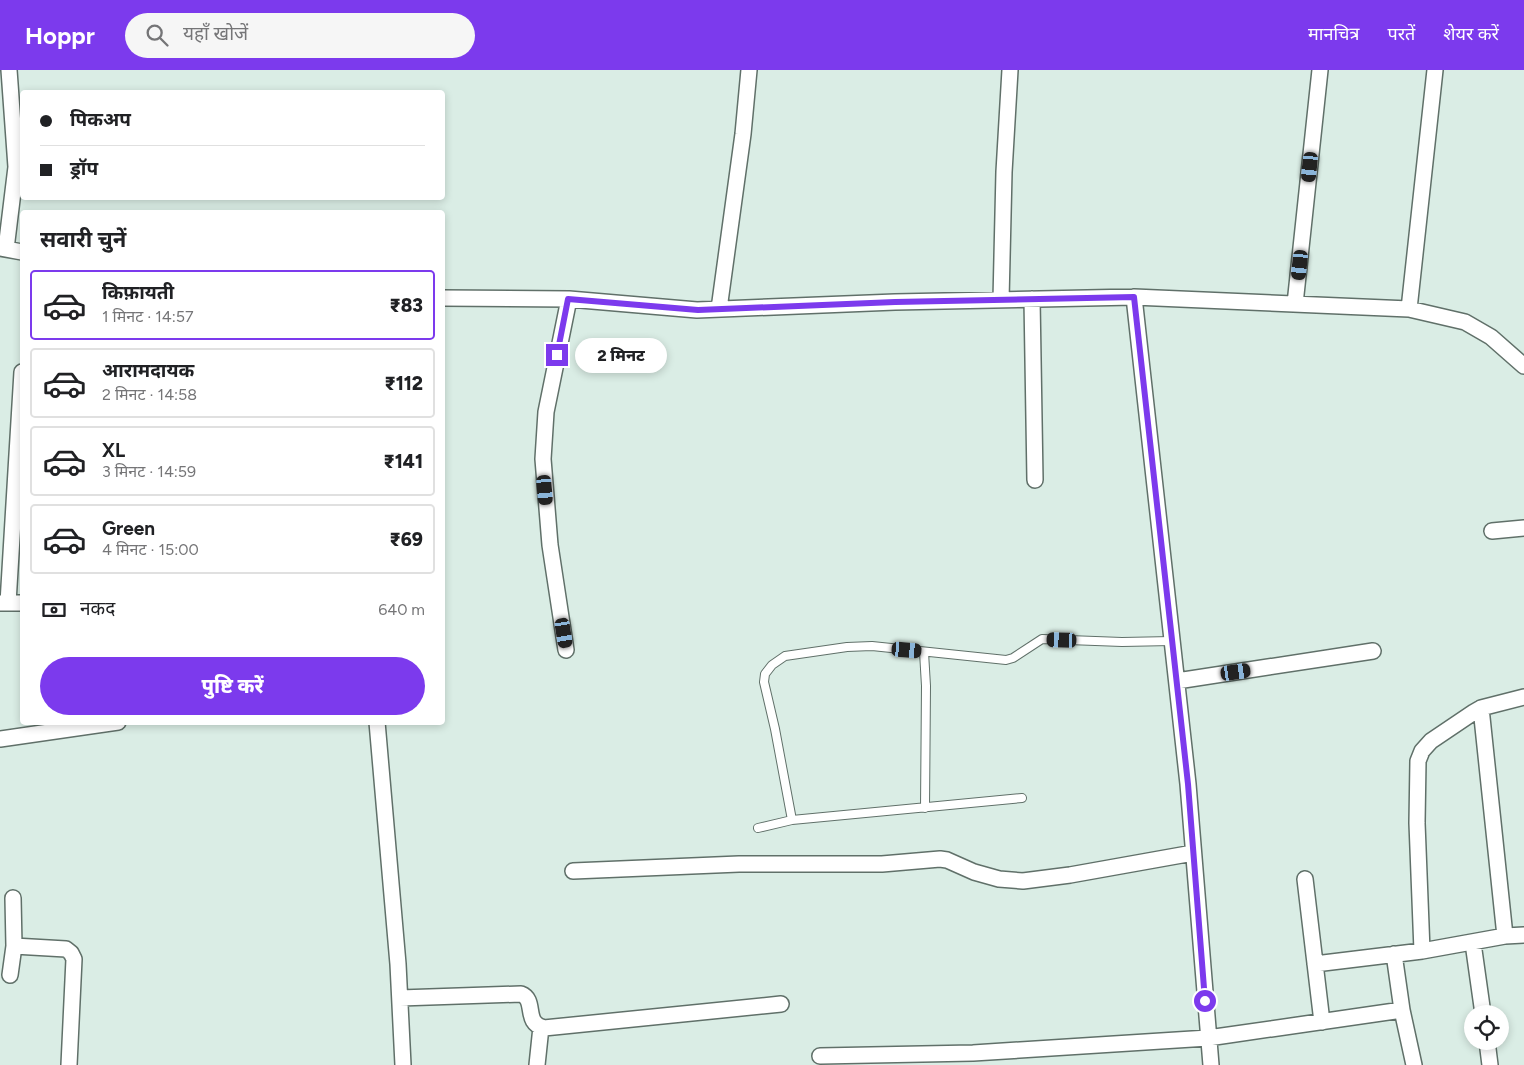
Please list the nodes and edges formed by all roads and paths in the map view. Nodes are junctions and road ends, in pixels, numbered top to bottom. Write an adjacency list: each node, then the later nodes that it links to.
1 (9, 70): 6 (street)
2 (749, 70): 14 (street)
3 (1010, 70): 12 (street)
4 (1320, 70): 13 (street)
5 (1435, 70): 15 (street)
6 (3, 249): 7 (street)
7 (20, 252)
8 (1134, 297): 11 (street); 13 (street); 22 (street)
9 (445, 298): 10 (street)
10 (568, 299): 14 (street); 23 (street)
11 (1032, 299): 12 (street); 18 (street)
12 (1001, 300): 14 (street)
13 (1295, 304): 15 (street)
14 (719, 309)
15 (1409, 309): 16 (street)
16 (1524, 366)
17 (20, 410): 21 (street)
18 (1035, 480)
19 (1524, 528): 20 (street)
20 (1492, 531)
21 (10, 603)
22 (1172, 641): 25 (lane); 26 (street)
23 (566, 650)
24 (1373, 651): 26 (street)
25 (924, 652): 33 (lane); 34 (lane)
26 (1176, 681): 36 (street)
27 (1524, 697): 28 (street)
28 (1481, 708): 41 (street); 44 (street)
29 (97, 725): 31 (street)
30 (377, 725): 48 (street)
31 (0, 739)
32 (1022, 798): 33 (lane)
33 (925, 808): 34 (lane)
34 (792, 820): 35 (lane)
35 (758, 828)
36 (1193, 853): 37 (street); 54 (street)
37 (573, 871)
38 (1305, 879): 46 (street)
39 (13, 898): 43 (street)
40 (1524, 935): 41 (street)
41 (1505, 936): 42 (street)
42 (1472, 943): 44 (street); 50 (street)
43 (14, 946): 47 (street); 57 (street)
44 (1422, 951): 45 (street)
45 (1394, 954): 46 (street); 51 (street)
46 (1315, 964): 52 (street)
47 (10, 975)
48 (400, 998): 53 (street); 58 (street)
49 (781, 1004): 53 (street)
50 (1482, 1005)
51 (1402, 1010): 52 (street); 61 (street)
52 (1322, 1022): 54 (street)
53 (541, 1027): 59 (street)
54 (1208, 1038): 56 (street); 60 (street)
55 (1488, 1050): 62 (street)
56 (820, 1056)
57 (69, 1065)
58 (404, 1065)
59 (537, 1065)
60 (1211, 1065)
61 (1414, 1065)
62 (1490, 1065)

